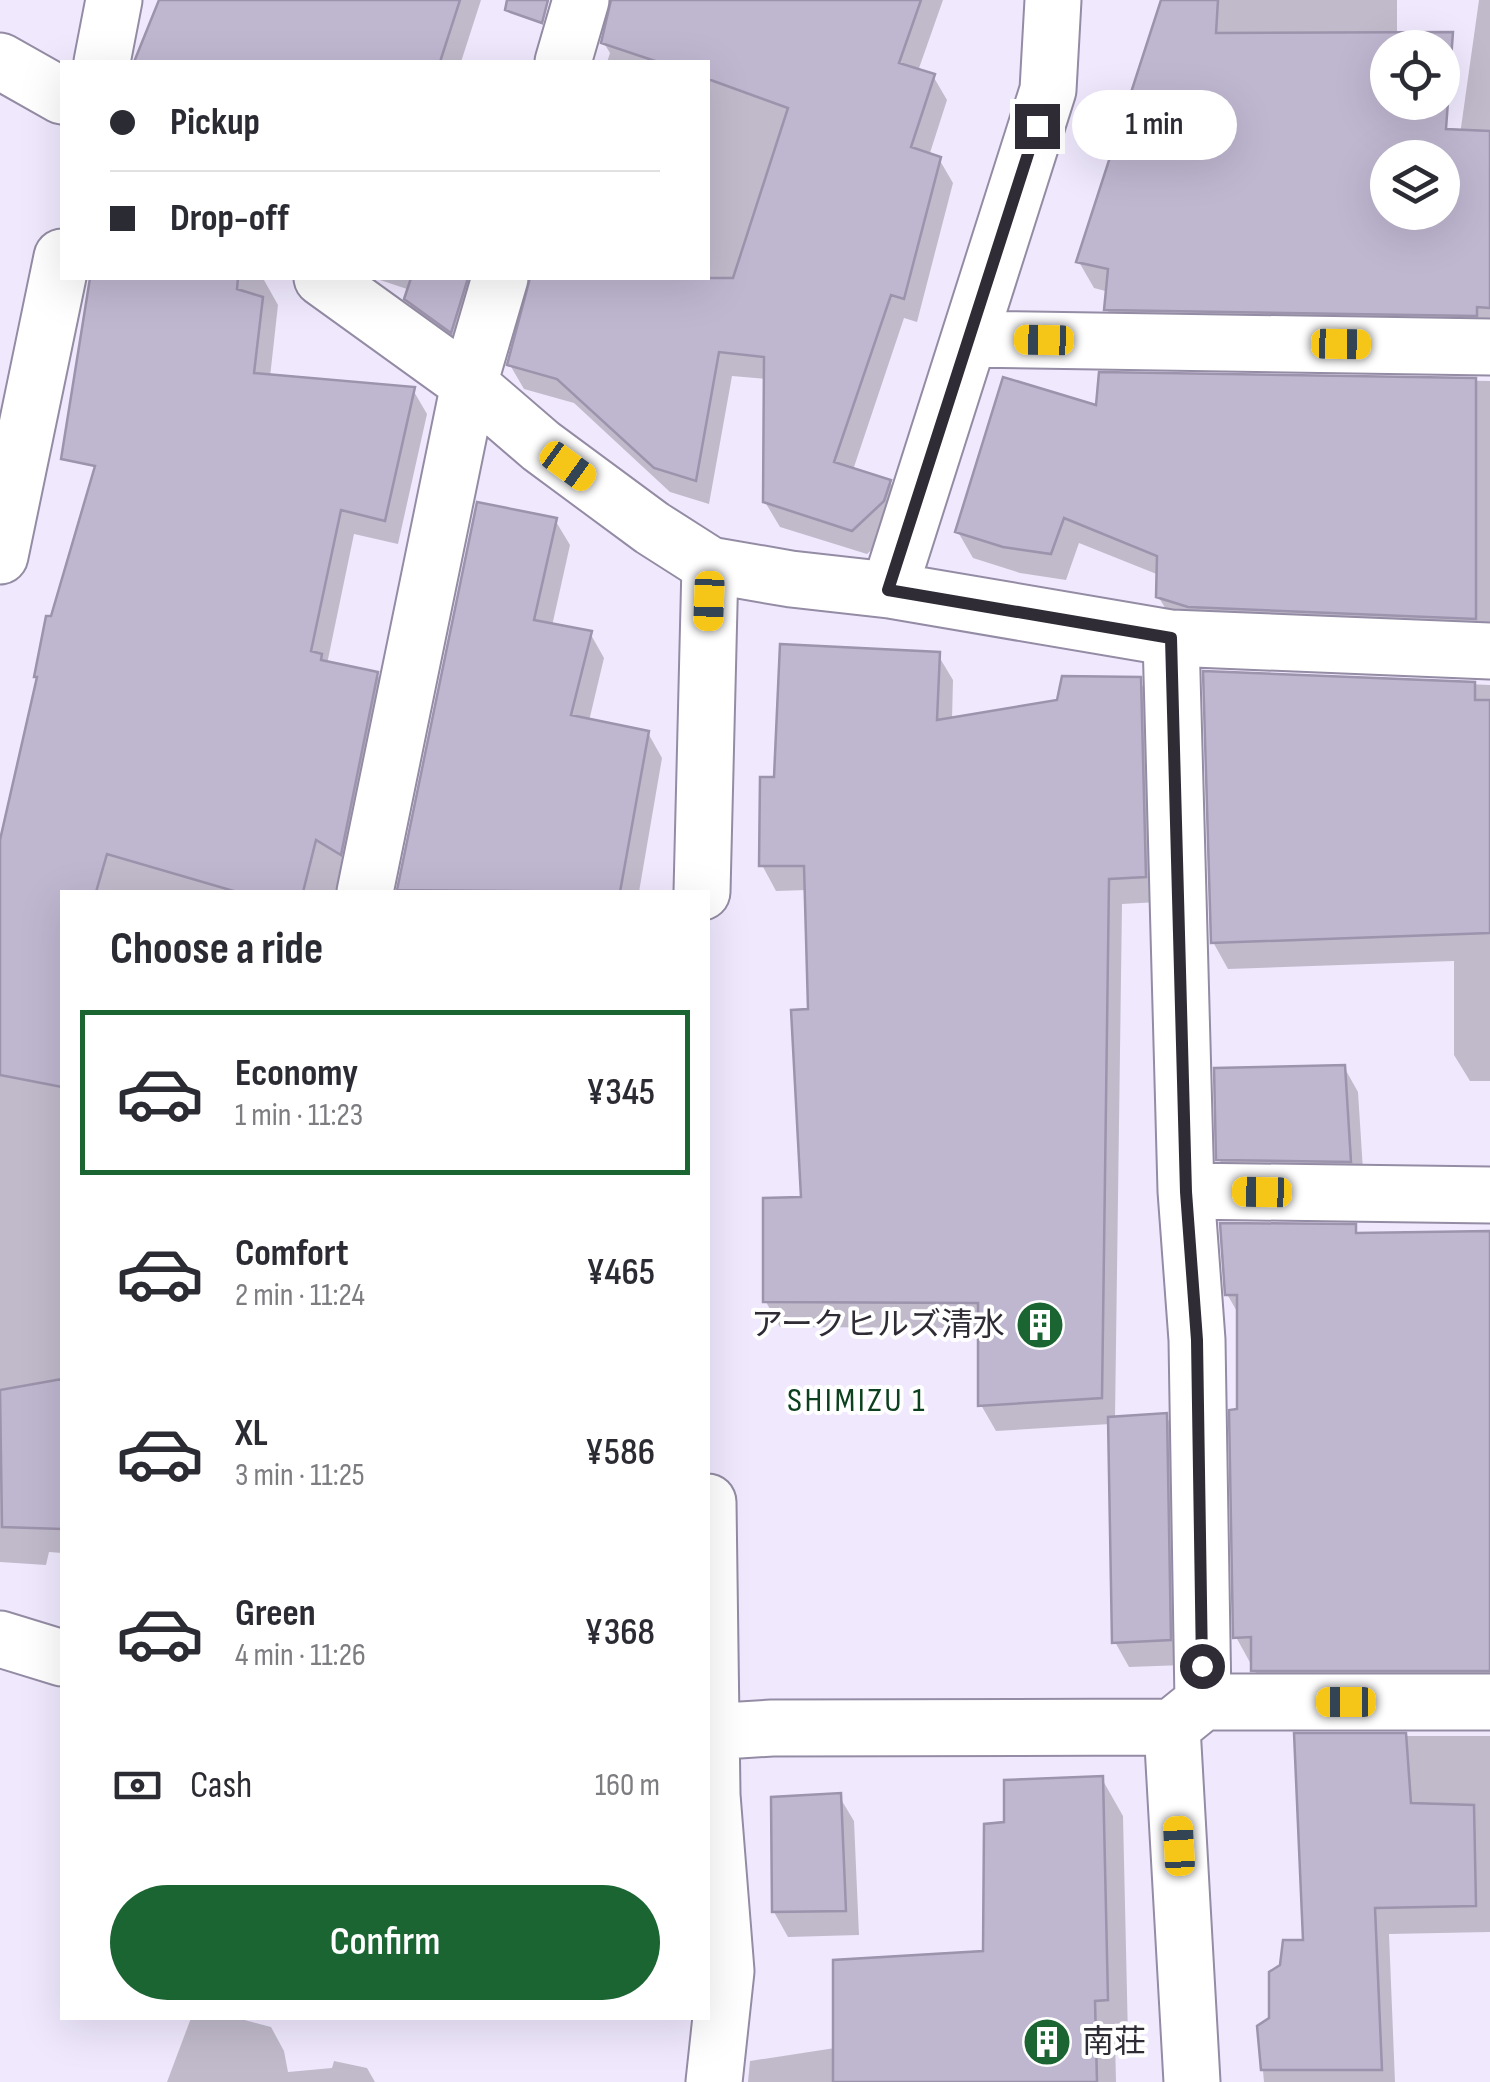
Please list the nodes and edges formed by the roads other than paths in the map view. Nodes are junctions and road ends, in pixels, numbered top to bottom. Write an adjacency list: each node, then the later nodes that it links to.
1 (114, 0): 4 (street)
2 (581, 0): 5 (street)
3 (1053, 0): 11 (street)
4 (102, 60)
5 (564, 60)
6 (0, 61): 7 (street)
7 (60, 95)
8 (60, 266): 14 (street)
9 (325, 280): 13 (street)
10 (499, 280): 13 (street)
11 (969, 338): 12 (street); 16 (street)
12 (1490, 347)
13 (470, 384): 15 (street); 19 (street)
14 (0, 556)
15 (710, 564): 16 (street); 20 (street)
16 (888, 590): 17 (street)
17 (1171, 638): 18 (street); 21 (street)
18 (1490, 651)
19 (366, 890)
20 (702, 890)
21 (1186, 1192): 22 (street); 26 (street)
22 (1490, 1195)
23 (0, 1640): 24 (street)
24 (60, 1657)
25 (1490, 1702): 26 (street)
26 (1188, 1715): 27 (street); 29 (street)
27 (710, 1732): 28 (street)
28 (714, 2082)
29 (1192, 2082)

